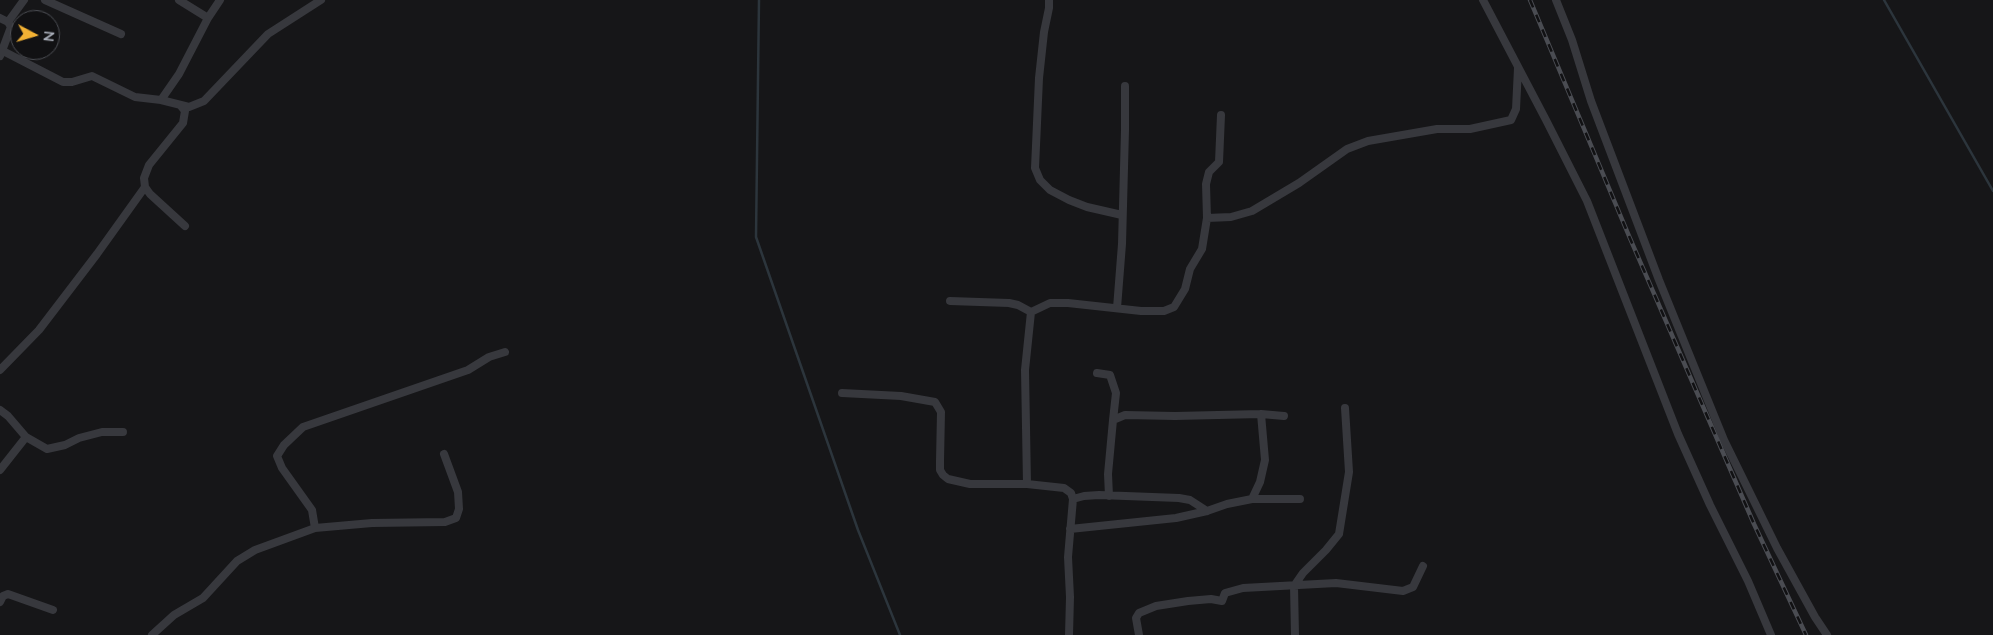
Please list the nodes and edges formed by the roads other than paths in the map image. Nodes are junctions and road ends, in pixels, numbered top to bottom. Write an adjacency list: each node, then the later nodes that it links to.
1 (24, 0): 11 (street)
2 (45, 0): 12 (street)
3 (179, 0): 10 (street)
4 (220, 0): 10 (street)
5 (321, 0): 17 (street)
6 (1048, 0): 20 (street)
7 (1484, 0): 14 (street)
8 (1556, 0): 56 (street)
9 (0, 18): 11 (street)
10 (208, 18): 16 (street)
11 (8, 22): 13 (street)
12 (121, 34)
13 (1, 54): 16 (street)
14 (1518, 66): 21 (street); 55 (street)
15 (1125, 86): 20 (street)
16 (161, 100): 17 (street)
17 (181, 106): 19 (street)
18 (1221, 115): 21 (street)
19 (145, 187): 22 (street); 27 (street)
20 (1122, 215): 24 (street)
21 (1207, 218): 24 (street)
22 (186, 226)
23 (950, 301): 25 (street)
24 (1117, 308): 25 (street)
25 (1030, 312): 39 (street)
26 (504, 352): 45 (street)
27 (0, 370)
28 (1097, 373): 34 (street)
29 (842, 393): 39 (street)
30 (1345, 408): 48 (street)
31 (0, 410): 36 (street)
32 (1261, 414): 33 (street); 34 (street); 42 (street)
33 (1284, 416)
34 (1112, 420): 40 (street)
35 (123, 432): 36 (street)
36 (26, 437): 38 (street)
37 (444, 454): 45 (street)
38 (0, 470)
39 (1027, 484): 41 (street)
40 (1109, 496): 41 (street); 44 (street)
41 (1073, 499): 46 (street)
42 (1252, 499): 43 (street); 44 (street)
43 (1300, 499)
44 (1207, 511): 46 (street)
45 (315, 528): 51 (street)
46 (1070, 529): 52 (street)
47 (1423, 566): 48 (street)
48 (1294, 586): 53 (street); 54 (street)
49 (0, 602): 50 (street)
50 (53, 610)
51 (152, 635)
52 (1069, 635)
53 (1139, 635)
54 (1295, 635)
55 (1771, 635)
56 (1827, 635)

